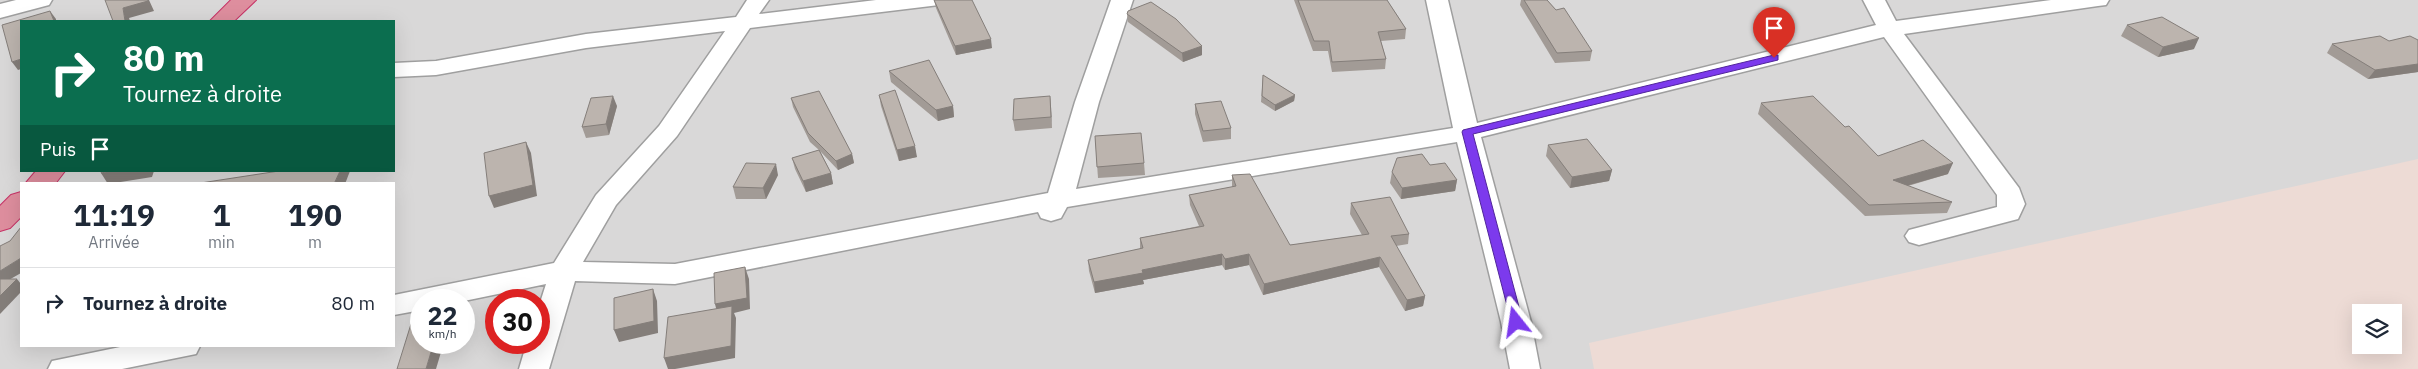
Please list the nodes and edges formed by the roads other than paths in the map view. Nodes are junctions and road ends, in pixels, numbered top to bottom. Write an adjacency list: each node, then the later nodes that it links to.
1 (41, 0): 9 (street)
2 (245, 0): 10 (highway)
3 (758, 0): 11 (street)
4 (931, 0): 11 (street)
5 (1122, 0): 18 (street)
6 (1437, 0): 14 (street)
7 (1874, 0): 12 (street)
8 (2098, 0): 12 (street)
9 (0, 11)
10 (222, 20)
11 (744, 22): 13 (street); 21 (street)
12 (1889, 29): 14 (street); 20 (street)
13 (395, 70)
14 (1467, 132): 18 (street); 26 (street)
15 (51, 172): 16 (highway)
16 (41, 182)
17 (20, 202): 19 (highway)
18 (1052, 209): 21 (street)
19 (0, 222)
20 (1919, 236)
21 (564, 271): 22 (street); 25 (street)
22 (395, 305)
23 (180, 347): 24 (street)
24 (63, 369)
25 (534, 369)
26 (1526, 369)

